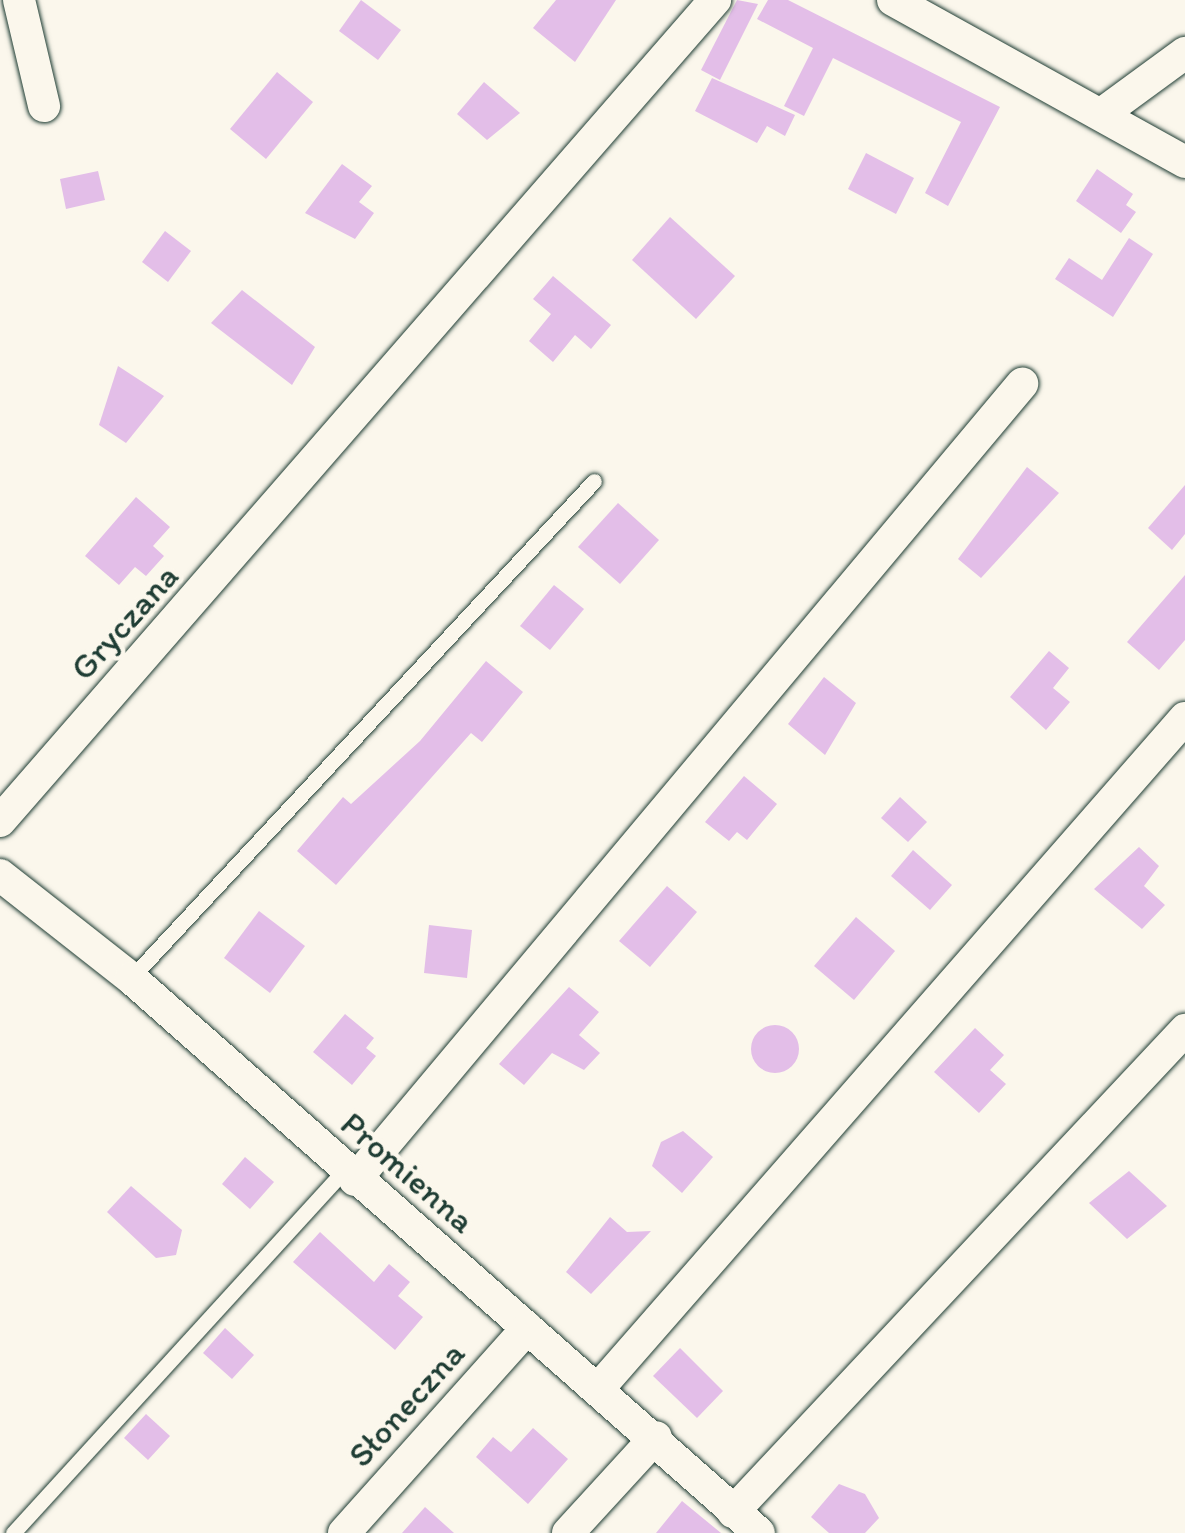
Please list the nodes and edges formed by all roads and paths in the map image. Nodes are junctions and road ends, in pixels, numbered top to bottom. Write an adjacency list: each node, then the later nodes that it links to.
1 (18, 0): 5 (street)
2 (715, 0): 11 (street, Gryczana)
3 (893, 0): 6 (street)
4 (1185, 53): 6 (street)
5 (44, 106)
6 (1103, 113): 7 (street)
7 (1185, 162)
8 (1022, 384): 15 (street)
9 (594, 481): 13 (lane)
10 (1185, 718): 17 (street)
11 (0, 821)
12 (0, 876): 13 (street, Promienna)
13 (130, 978): 15 (street, Promienna)
14 (1185, 1030): 19 (street)
15 (349, 1175): 16 (street, Promienna); 20 (lane)
16 (527, 1328): 17 (street, Promienna); 21 (street, Słoneczna)
17 (599, 1388): 18 (street, Promienna)
18 (656, 1438): 19 (street, Promienna); 22 (street)
19 (733, 1512): 23 (street, Promienna)
20 (14, 1533)
21 (344, 1533)
22 (568, 1533)
23 (760, 1533)

